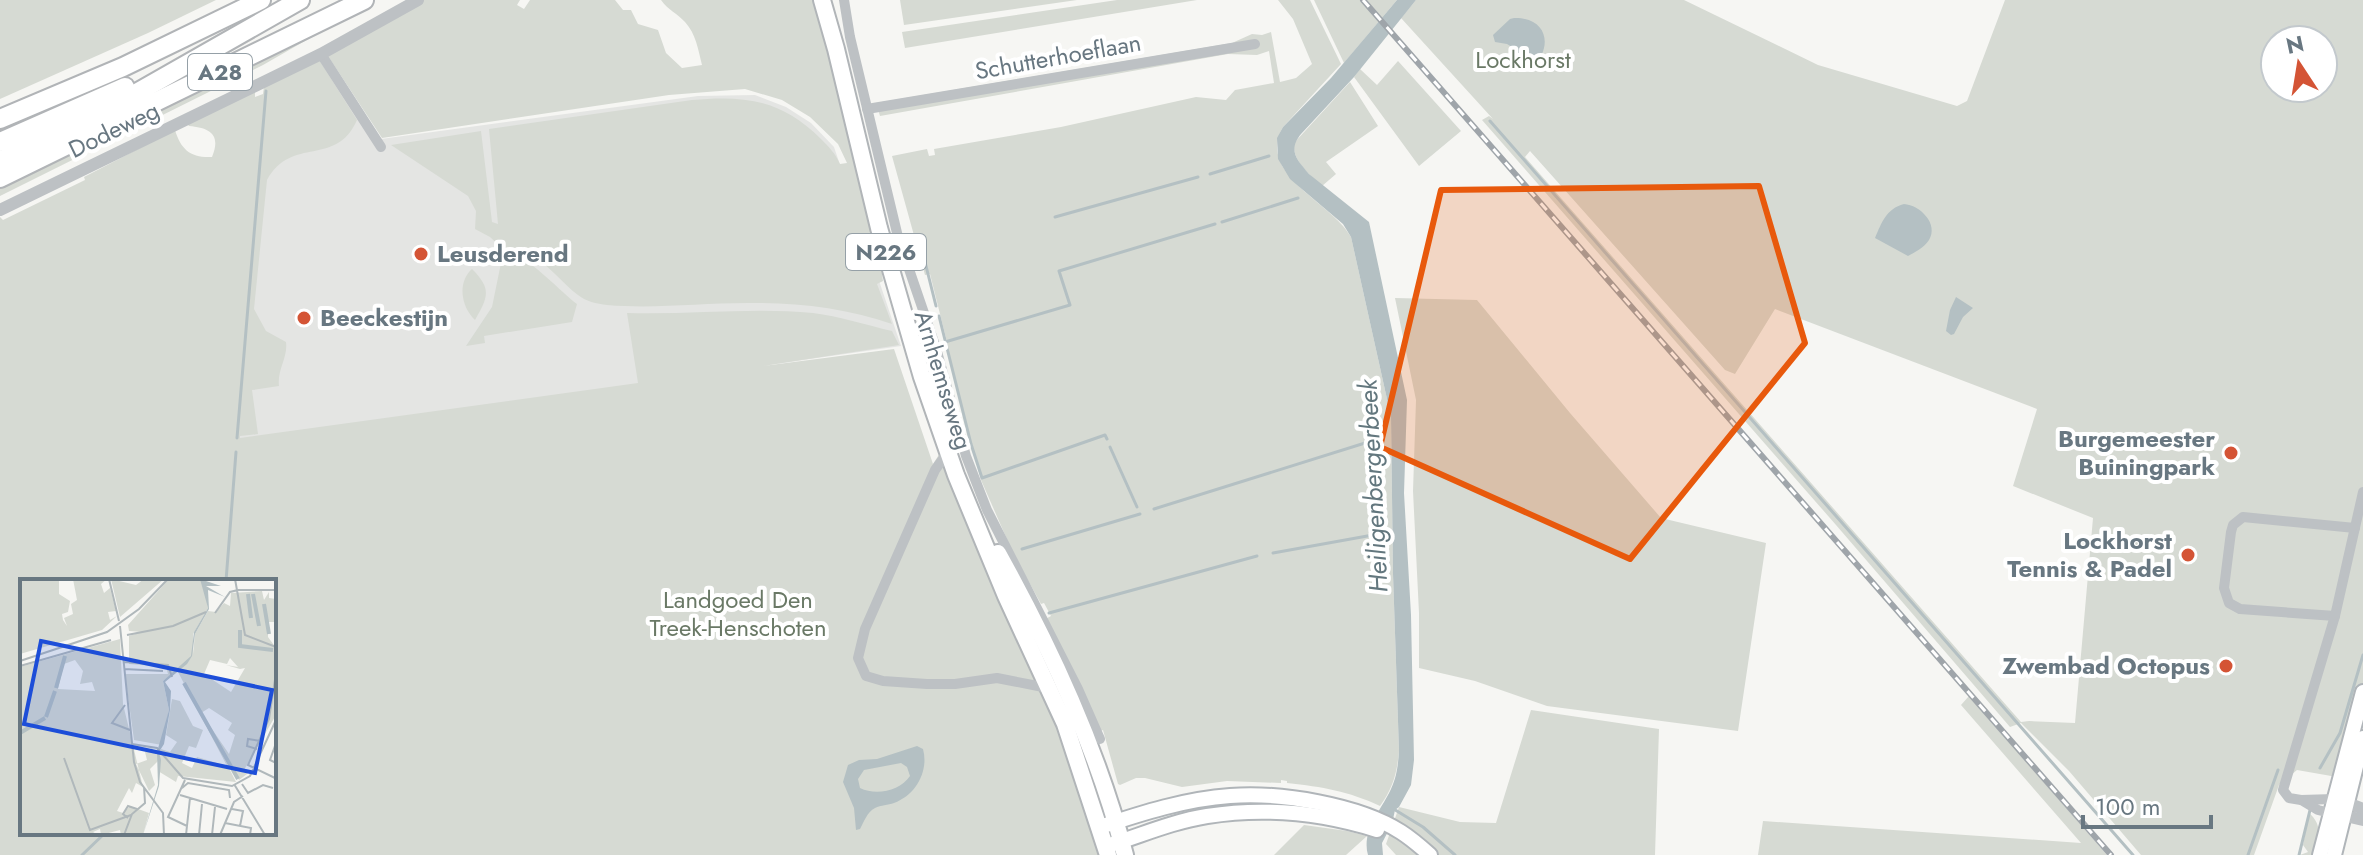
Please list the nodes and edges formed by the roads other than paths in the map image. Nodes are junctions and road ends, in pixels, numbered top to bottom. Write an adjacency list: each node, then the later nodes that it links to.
1 (261, 0): 13 (highway, A28)
2 (300, 0): 8 (highway, A28)
3 (364, 0): 17 (highway, A28)
4 (418, 0): 11 (street, Dodeweg)
5 (822, 0): 10 (main road, Arnhemseweg / N226)
6 (832, 0): 10 (main road, Arnhemseweg / N226)
7 (844, 0): 12 (street, Arnhemseweg)
8 (258, 23): 14 (highway, A28); 16 (highway, A28)
9 (1255, 44): 12 (street, Schutterhoeflaan)
10 (836, 49): 19 (main road, Arnhemseweg / N226)
11 (321, 54): 15 (street); 18 (street, Dodeweg)
12 (867, 109): 27 (street, Arnhemseweg)
13 (0, 119)
14 (0, 142)
15 (381, 147)
16 (0, 161)
17 (0, 178)
18 (0, 210)
19 (948, 452): 20 (main road, Arnhemseweg / N226); 24 (street, Arnhemseweg)
20 (961, 485): 24 (main road, Arnhemseweg / N226); 32 (main road, Arnhemseweg / N226)
21 (2363, 492): 22 (street)
22 (2355, 528): 23 (street); 23 (street)
23 (2335, 616): 28 (street)
24 (1050, 688): 32 (main road, Arnhemseweg / N226)
25 (2363, 692): 28 (main road)
26 (2363, 738): 28 (main road)
27 (1100, 739)
28 (2338, 807): 29 (street); 31 (street); 35 (main road); 36 (main road)
29 (2363, 809)
30 (1351, 816): 32 (main road); 33 (main road); 34 (main road)
31 (2363, 820)
32 (1108, 825): 33 (main road, Arnhemseweg / N226)
33 (1115, 849)
34 (1430, 855)
35 (2320, 855)
36 (2334, 855)

